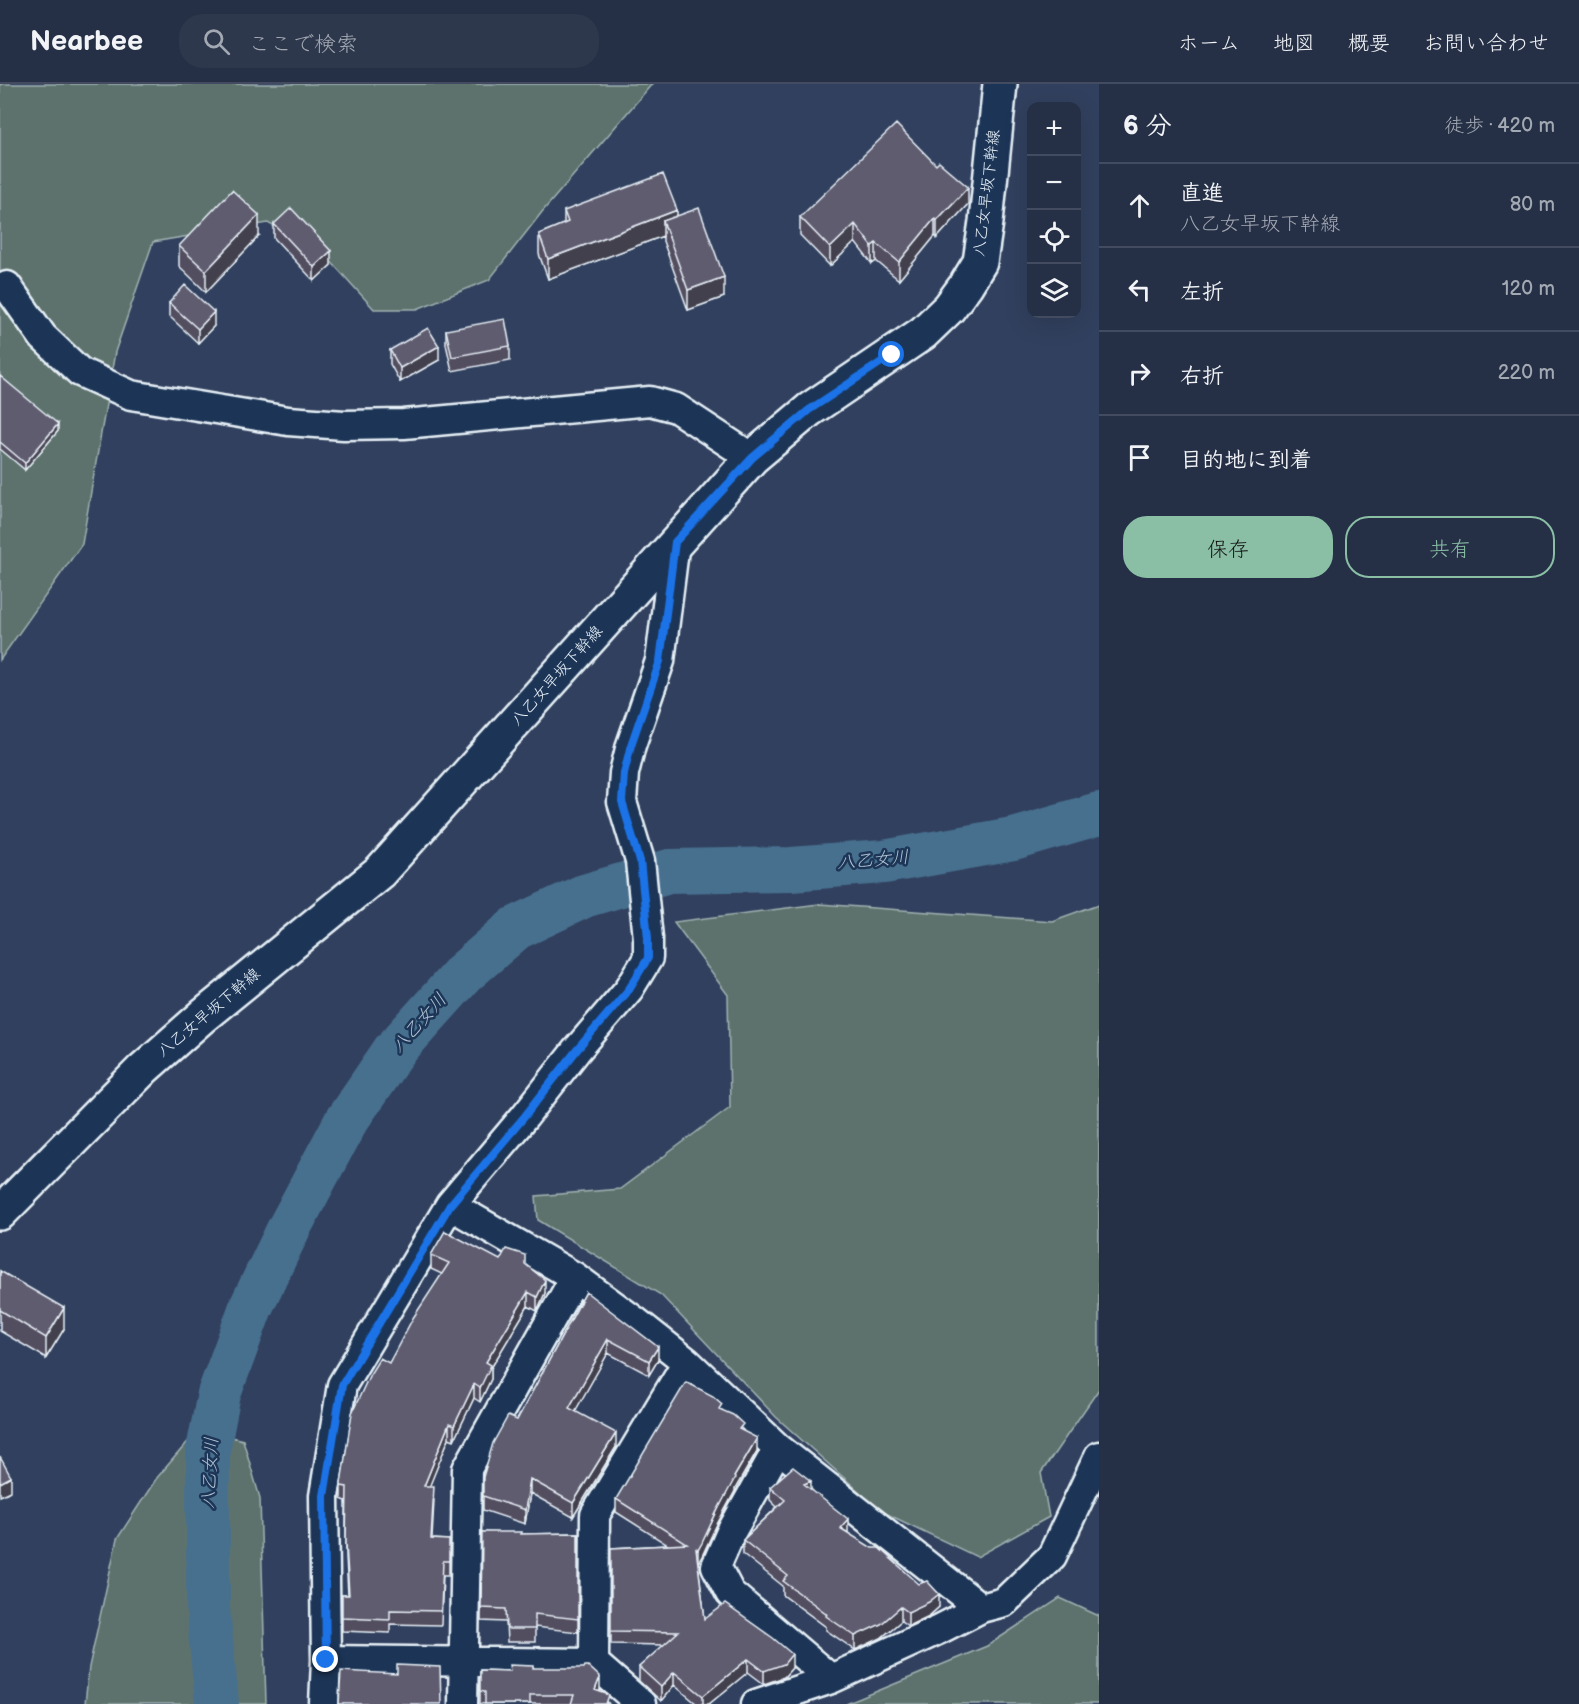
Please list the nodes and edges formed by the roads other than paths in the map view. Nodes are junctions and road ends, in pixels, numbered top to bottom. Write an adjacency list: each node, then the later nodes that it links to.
1 (1000, 84): 3 (street, 八乙女早坂下幹線)
2 (7, 286): 3 (street)
3 (752, 458): 4 (street, 八乙女早坂下幹線)
4 (675, 542): 5 (street); 6 (street, 八乙女早坂下幹線)
5 (450, 1205): 7 (street); 12 (street)
6 (0, 1213)
7 (575, 1277): 8 (street); 13 (street)
8 (687, 1362): 9 (street); 14 (street)
9 (778, 1448): 11 (street); 15 (street)
10 (1099, 1456): 11 (street)
11 (981, 1608): 15 (street)
12 (326, 1660): 13 (street); 16 (street)
13 (463, 1661): 14 (street); 17 (street)
14 (594, 1663): 18 (street)
15 (831, 1679): 19 (street)
16 (324, 1704)
17 (463, 1704)
18 (641, 1704)
19 (756, 1704)

